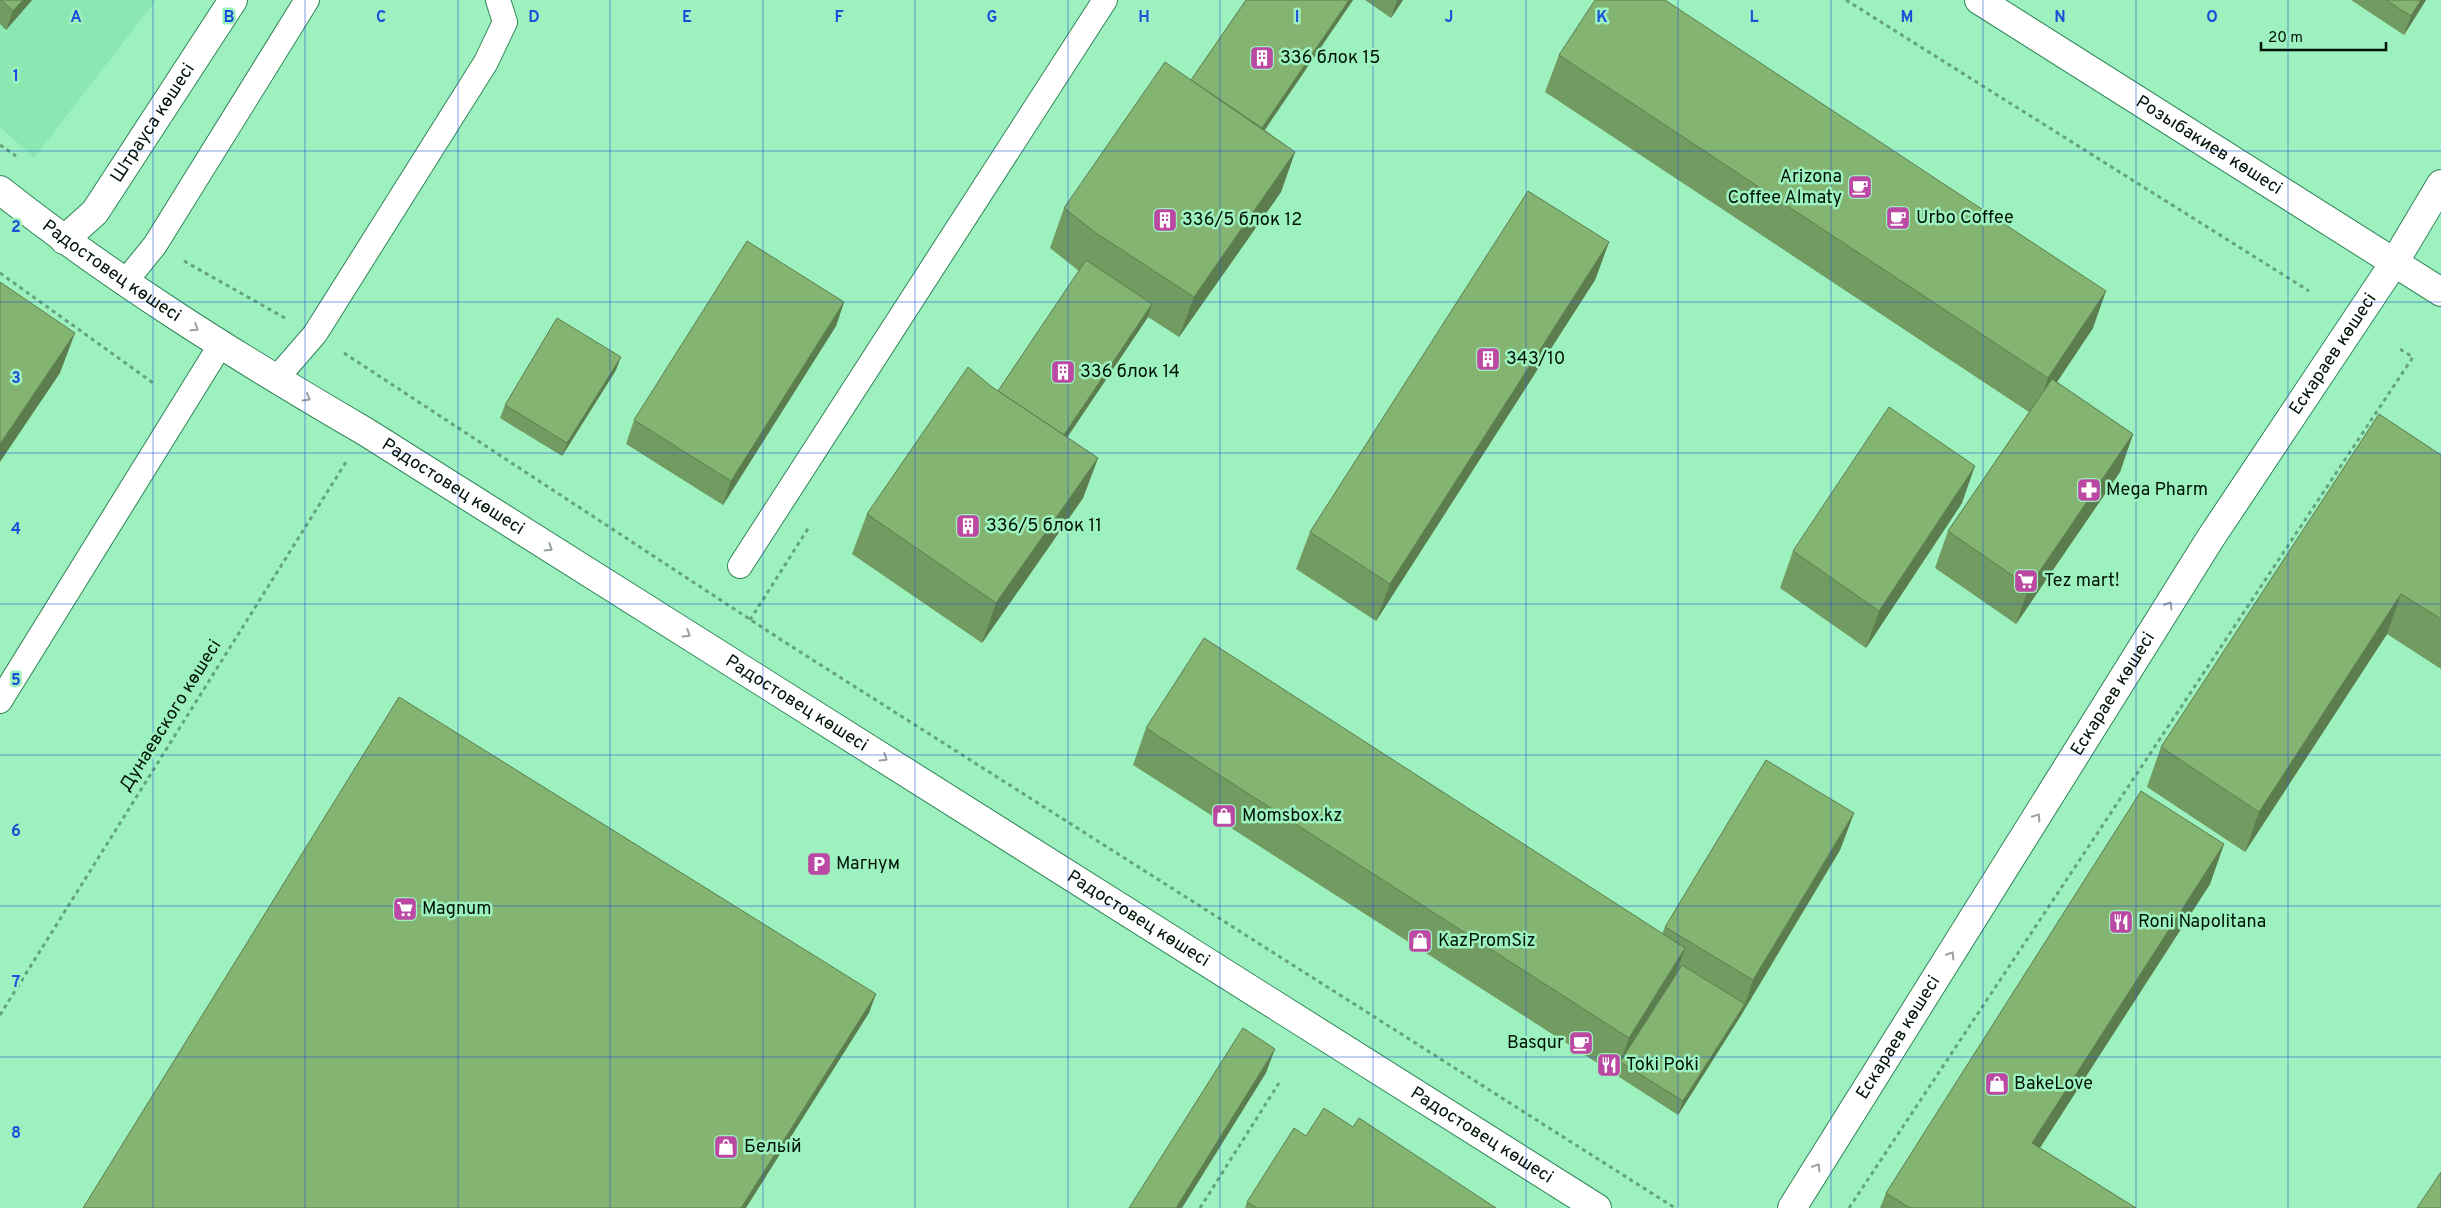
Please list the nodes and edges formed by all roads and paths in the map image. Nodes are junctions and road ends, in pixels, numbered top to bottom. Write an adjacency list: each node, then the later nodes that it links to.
1 (233, 0): 9 (street, Штрауса көшесі)
2 (307, 0): 10 (lane)
3 (498, 0): 16 (lane)
4 (1105, 0): 22 (lane)
5 (1846, 0): 14 (path)
6 (1987, 2): 11 (street, Розыбакиев көшесі)
7 (2441, 184): 11 (street, Ескараев көшесі)
8 (0, 190): 9 (street, Радостовец көшесі)
9 (64, 240): 13 (street, Радостовец көшесі)
10 (155, 245): 13 (lane); 16 (path)
11 (2394, 262): 15 (street, Розыбакиев көшесі); 29 (street, Ескараев көшесі, one-way to 11)
12 (0, 273): 20 (path)
13 (125, 282): 17 (street, Радостовец көшесі, one-way to 17)
14 (2309, 291)
15 (2441, 292)
16 (314, 334): 19 (lane); 28 (path)
17 (221, 344): 19 (street, Радостовец көшесі); 20 (lane)
18 (2398, 348): 30 (path)
19 (276, 379): 21 (street, Радостовец көшесі, one-way to 21)
20 (183, 405): 23 (lane)
21 (366, 432): 24 (path, Дунаевского көшесі); 27 (street, Радостовец көшесі, one-way to 27)
22 (740, 566)
23 (0, 702)
24 (0, 1015)
25 (1279, 1084): 26 (path)
26 (1200, 1208)
27 (1597, 1208)
28 (1675, 1208)
29 (1792, 1208)
30 (1849, 1208)

